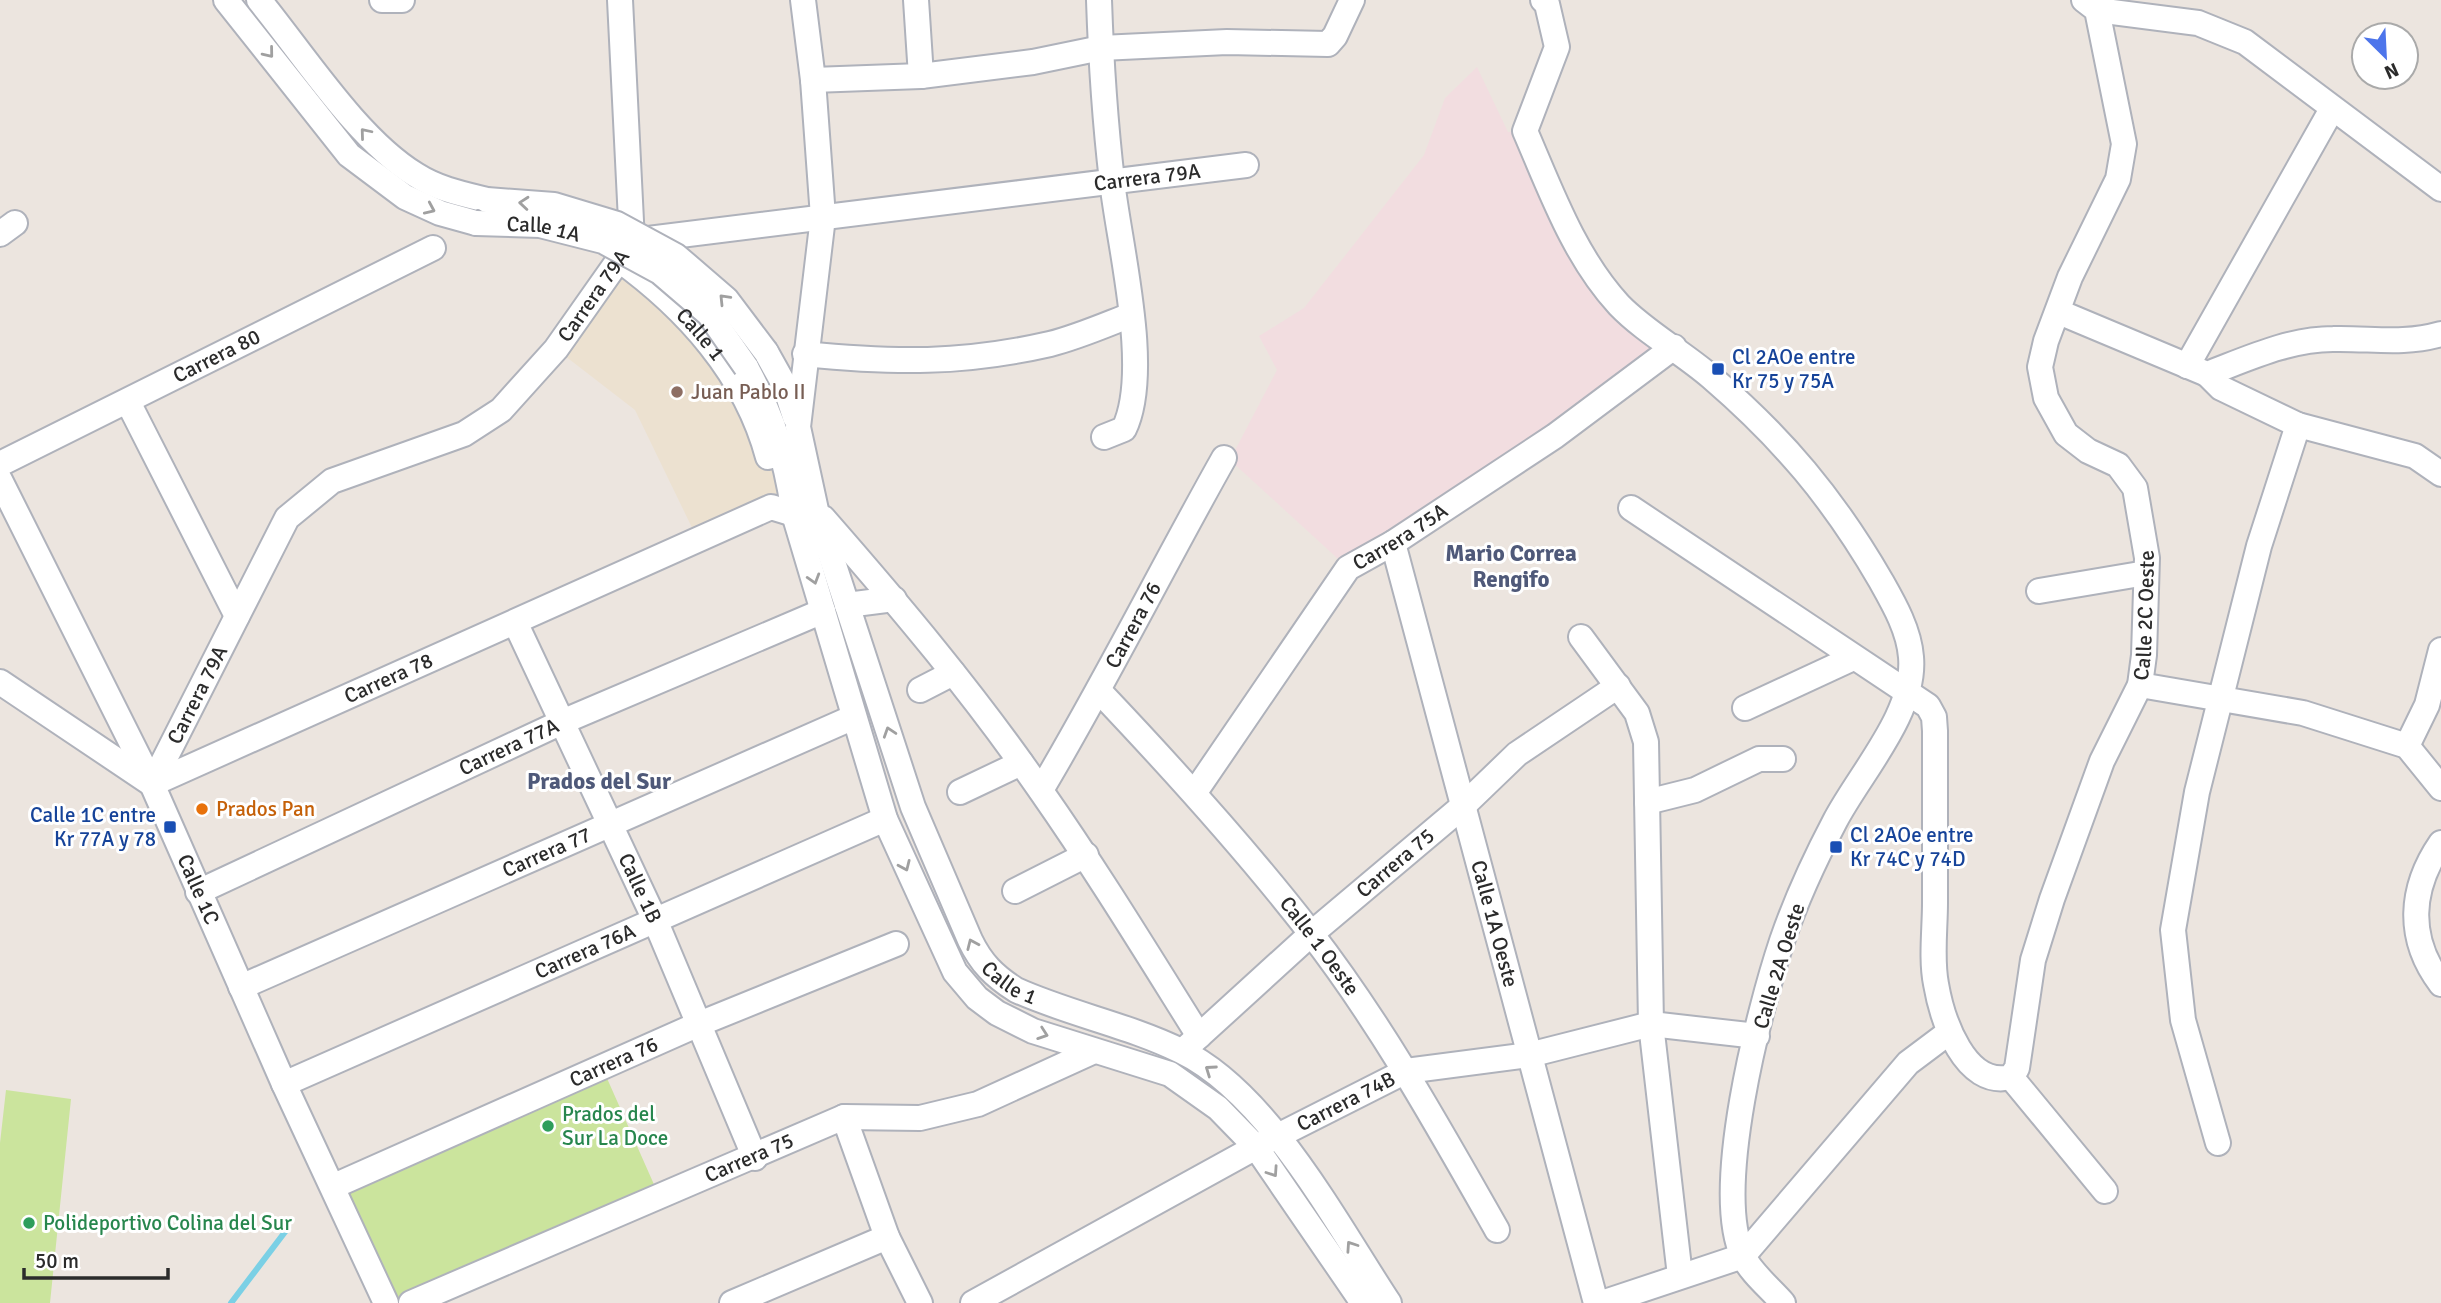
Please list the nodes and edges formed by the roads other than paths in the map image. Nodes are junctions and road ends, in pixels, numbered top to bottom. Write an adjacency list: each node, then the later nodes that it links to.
1 (226, 0): 26 (street, Calle 1A, one-way to 26, bridge)
2 (259, 0): 26 (street, Calle 1A, one-way to 2, bridge)
3 (620, 0): 20 (street)
4 (803, 0): 13 (street, Calle 1)
5 (916, 0): 12 (street)
6 (1099, 0): 11 (street)
7 (1352, 0): 11 (street)
8 (1543, 0): 24 (street, Calle 2A Oeste)
9 (2091, 5): 10 (street); 21 (street, Calle 2C Oeste)
10 (2198, 11): 14 (street)
11 (1101, 48): 12 (street); 16 (street)
12 (921, 76): 13 (street)
13 (813, 80): 18 (street, Calle 1)
14 (2332, 109): 17 (street); 27 (street)
15 (1246, 165): 16 (street, Carrera 79A)
16 (1112, 181): 18 (street, Carrera 79A); 22 (street)
17 (2441, 189)
18 (823, 217): 20 (street, Carrera 79A); 25 (street, Calle 1)
19 (433, 248): 28 (street, Carrera 80)
20 (625, 250): 37 (street, Calle 1); 43 (street, Carrera 79A)
21 (2059, 312): 27 (street); 39 (street, Calle 2C Oeste)
22 (1131, 315): 25 (street); 31 (street)
23 (2441, 334): 27 (street)
24 (1675, 347): 38 (street, Carrera 75A); 54 (street, Calle 2A Oeste)
25 (805, 354): 30 (street, Calle 1)
26 (756, 360): 30 (street, Calle 1A); 37 (street, Calle 1A)
27 (2197, 370): 29 (street)
28 (128, 402): 33 (street, Carrera 80); 43 (street)
29 (2298, 425): 34 (street); 55 (street)
30 (798, 427): 37 (street, Calle 1)
31 (1104, 437)
32 (1224, 458): 53 (street, Carrera 76)
33 (0, 464)
34 (2441, 474)
35 (0, 480): 62 (street, Calle 1C)
36 (1631, 508): 47 (street)
37 (794, 510): 41 (street, Calle 1); 42 (street, Calle 1); 44 (street, Carrera 78)
38 (1393, 543): 66 (street, Carrera 75A); 68 (street, Calle 1A Oeste)
39 (2146, 573): 40 (street); 50 (street, Calle 2C Oeste)
40 (2039, 590)
41 (894, 599): 42 (street, Carrera 77A); 48 (street, Calle 1)
42 (835, 608): 57 (street, Calle 1); 58 (street, Carrera 77A); 84 (street, Calle 1, one-way to 42)
43 (237, 616): 62 (street, Carrera 79A)
44 (515, 622): 58 (street, Calle 1B); 62 (street, Carrera 78)
45 (1581, 637): 51 (street)
46 (2441, 650): 59 (street)
47 (1853, 658): 54 (street); 56 (street)
48 (953, 673): 52 (street); 61 (street, Calle 1)
49 (0, 682): 62 (street)
50 (2140, 685): 55 (street); 88 (street, Calle 2C Oeste)
51 (1618, 686): 67 (street); 68 (street, Carrera 75)
52 (920, 690)
53 (1100, 692): 64 (street, Carrera 76); 66 (street, Calle 1 Oeste)
54 (1909, 695): 82 (street); 83 (street, Calle 2A Oeste)
55 (2222, 698): 59 (street); 92 (street)
56 (1745, 708)
57 (855, 717): 69 (street, Calle 1); 70 (street, Carrera 77)
58 (562, 722): 70 (street, Calle 1B); 74 (street, Carrera 77A)
59 (2407, 746): 63 (street)
60 (1783, 759): 67 (street)
61 (1021, 763): 64 (street, Calle 1); 65 (street)
62 (152, 784): 74 (street, Calle 1C)
63 (2441, 788)
64 (1041, 790): 72 (street, Calle 1)
65 (960, 792)
66 (1195, 792): 76 (street, Calle 1 Oeste)
67 (1647, 802): 81 (street)
68 (1463, 806): 76 (street, Carrera 75); 86 (street, Calle 1A Oeste)
69 (885, 819): 75 (street, Carrera 76A); 85 (street, Calle 1, one-way to 85)
70 (611, 824): 75 (street, Calle 1B); 79 (street, Carrera 77)
71 (2441, 843): 78 (street)
72 (1086, 855): 73 (street); 84 (street, Calle 1)
73 (1015, 891)
74 (198, 892): 79 (street, Calle 1C)
75 (655, 920): 80 (street, Calle 1B); 89 (street, Carrera 76A)
76 (1311, 934): 84 (street, Carrera 75); 87 (street, Calle 1 Oeste)
77 (896, 944): 80 (street, Carrera 76)
78 (2441, 984)
79 (241, 987): 89 (street, Calle 1C)
80 (699, 1024): 94 (street, Calle 1B); 95 (street, Carrera 76)
81 (1651, 1024): 83 (street, Carrera 74B); 86 (street, Carrera 74B); 100 (street)
82 (1948, 1033): 88 (street); 99 (street)
83 (1757, 1036): 99 (street, Calle 2A Oeste)
84 (1191, 1044): 91 (street, Calle 1, one-way to 84)
85 (1094, 1051): 90 (street, Carrera 75); 93 (street, Calle 1)
86 (1529, 1055): 87 (street, Carrera 74B); 108 (street, Calle 1A Oeste)
87 (1406, 1071): 91 (street, Carrera 74B); 97 (street, Calle 1 Oeste)
88 (2011, 1077): 96 (street)
89 (284, 1084): 95 (street, Calle 1C)
90 (844, 1117): 94 (street, Carrera 75); 98 (street)
91 (1278, 1136): 93 (street, Carrera 74B); 107 (street, Calle 1, one-way to 91)
92 (2218, 1143)
93 (1256, 1147): 105 (street, Carrera 74B); 106 (street, Calle 1, one-way to 106)
94 (755, 1158): 102 (street, Carrera 75)
95 (334, 1186): 101 (street, Calle 1C)
96 (2105, 1191)
97 (1497, 1230)
98 (887, 1237): 103 (street); 104 (street)
99 (1743, 1256): 100 (street); 110 (street, Calle 2A Oeste)
100 (1680, 1276): 109 (street)
101 (386, 1303)
102 (411, 1303)
103 (732, 1303)
104 (920, 1303)
105 (973, 1303)
106 (1363, 1303)
107 (1389, 1303)
108 (1596, 1303)
109 (1602, 1303)
110 (1783, 1303)

